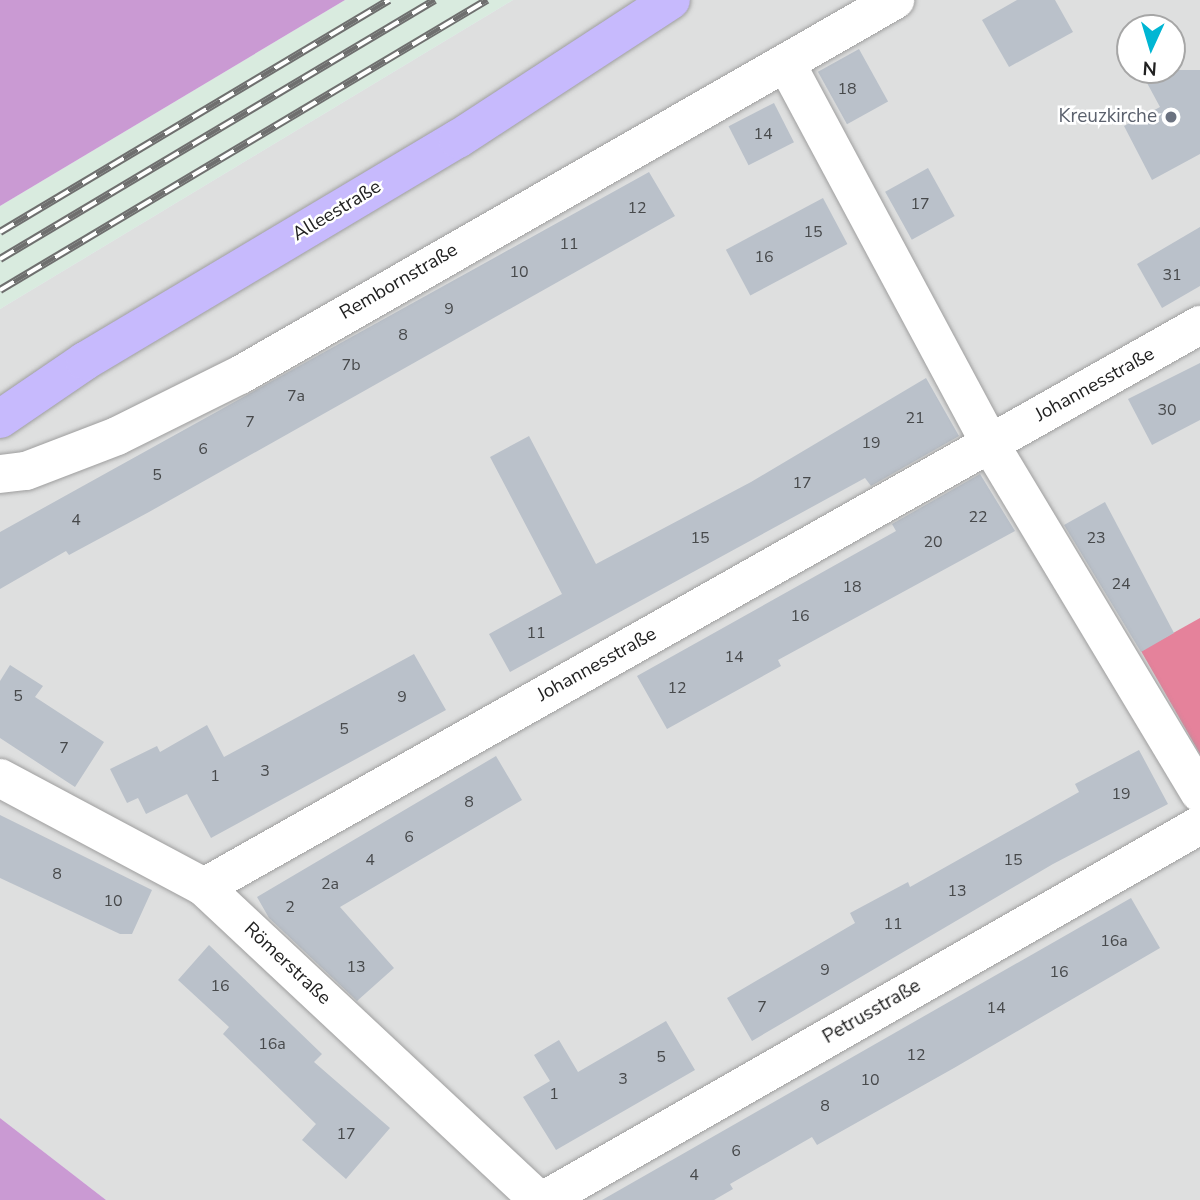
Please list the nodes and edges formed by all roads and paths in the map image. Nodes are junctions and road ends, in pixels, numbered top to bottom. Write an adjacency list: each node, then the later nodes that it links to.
1 (671, 0): 5 (street, Alleestraße)
2 (895, 0): 3 (street, Rembornstraße)
3 (786, 63): 6 (street); 7 (street, Rembornstraße)
4 (1200, 325): 6 (street, Johannesstraße)
5 (0, 419)
6 (990, 444): 9 (street); 11 (street, Johannesstraße)
7 (0, 474)
8 (0, 778): 11 (street, Römerstraße)
9 (1200, 793)
10 (1200, 825): 13 (street, Petrusstraße)
11 (204, 887): 12 (street, Römerstraße)
12 (538, 1200)
13 (544, 1200)

